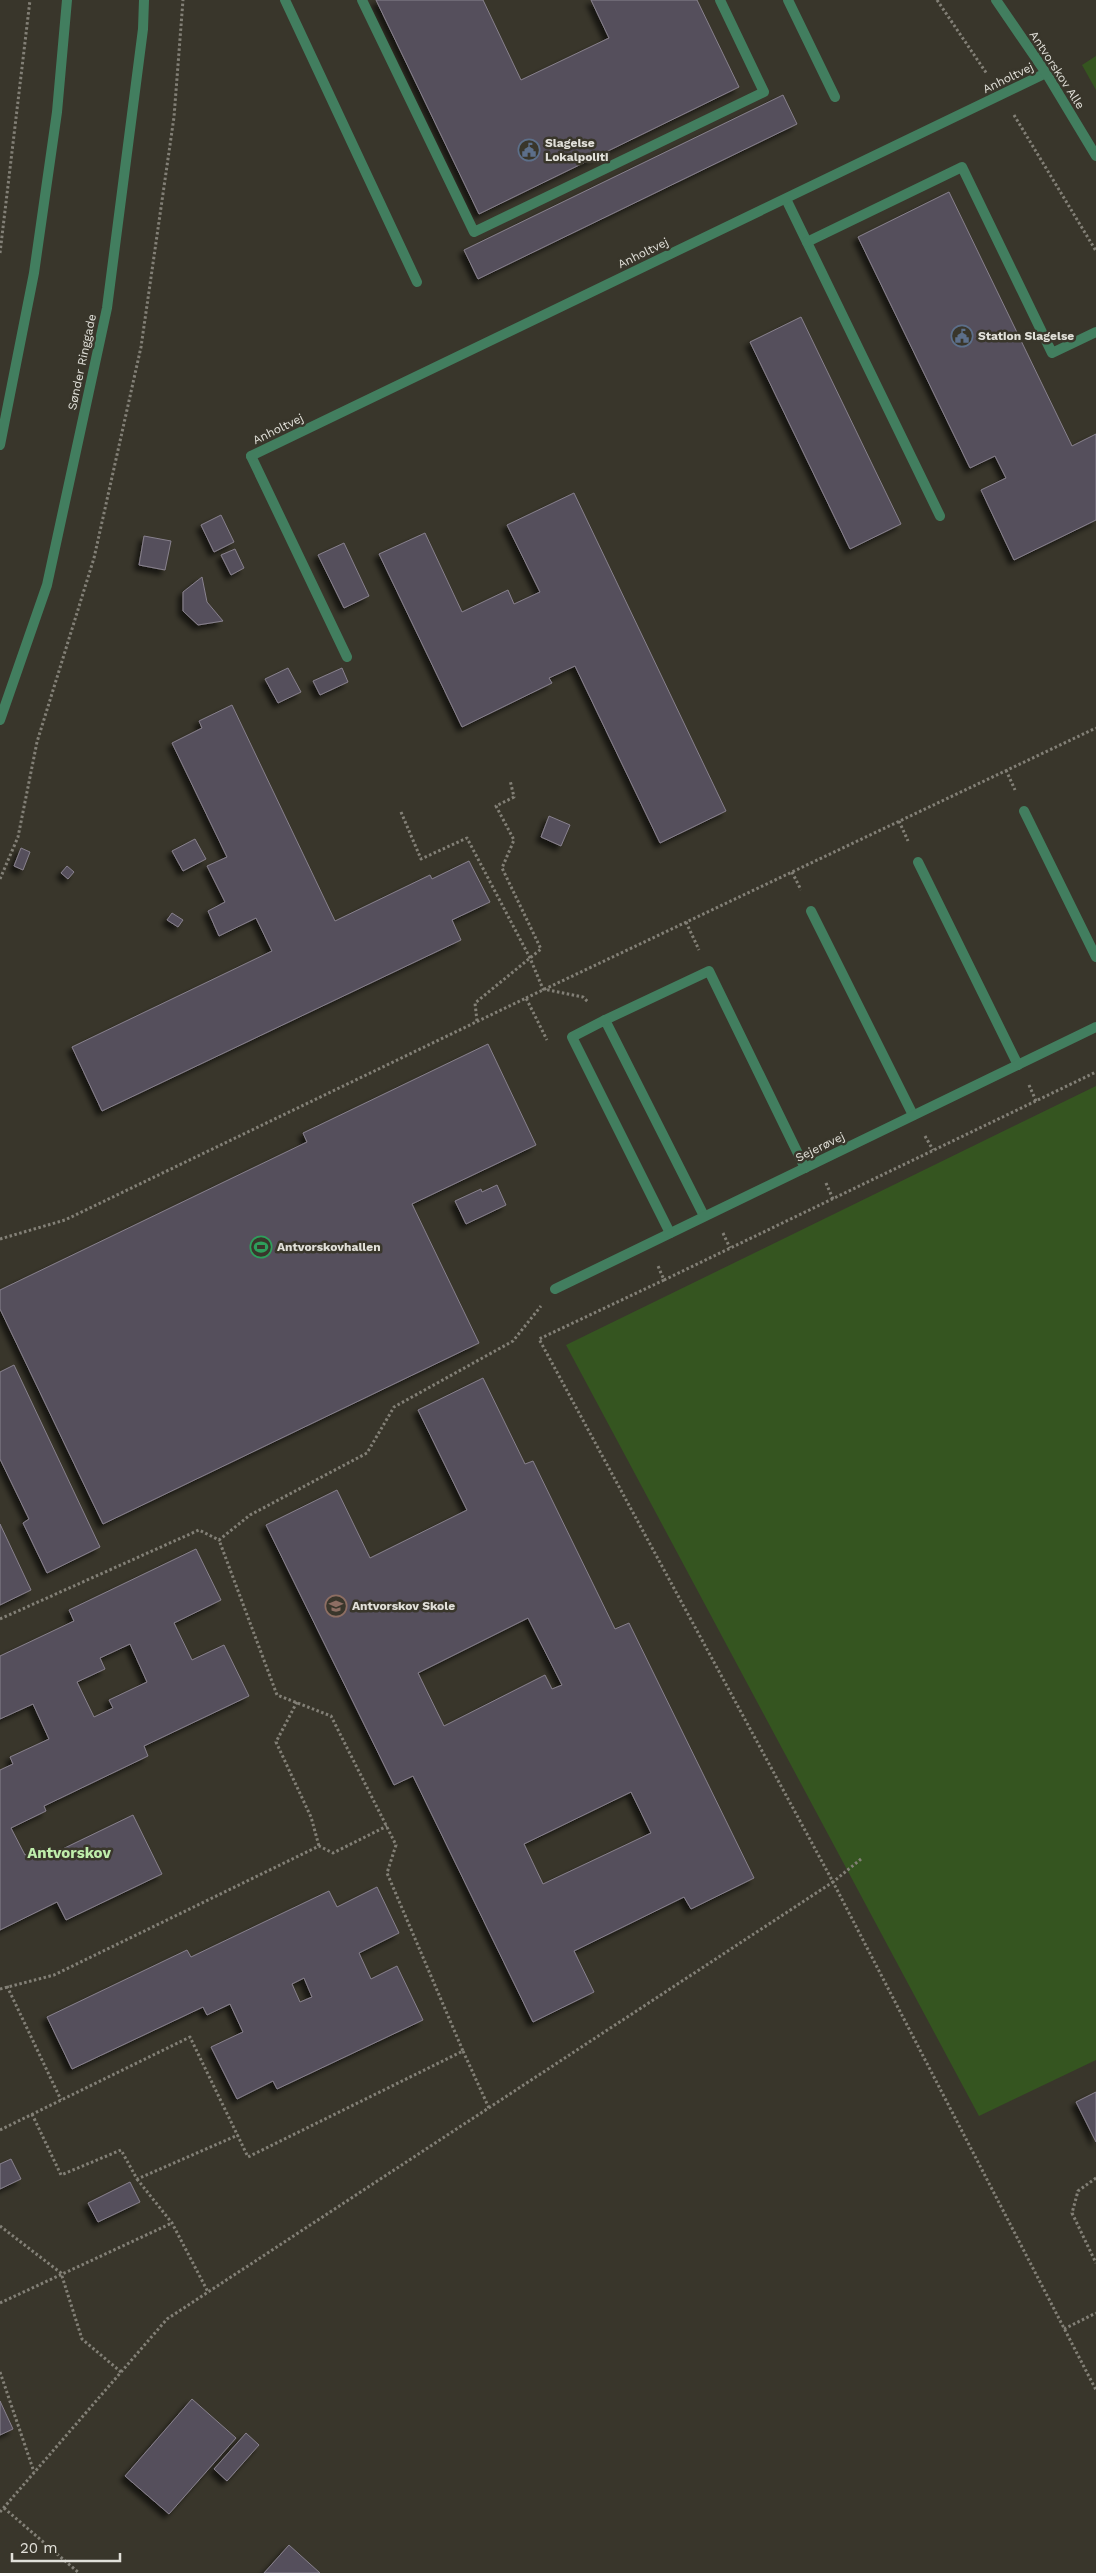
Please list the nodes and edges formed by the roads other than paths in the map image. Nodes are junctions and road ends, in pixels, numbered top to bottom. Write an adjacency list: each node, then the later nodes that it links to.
1 (67, 0): 15 (street)
2 (144, 0): 18 (street, Sønder Ringgade)
3 (285, 0): 13 (street)
4 (362, 0): 5 (street)
5 (720, 0)
6 (788, 0): 9 (street)
7 (996, 0): 8 (street, Antvorskov Alle)
8 (1046, 73): 10 (street, Antvorskov Alle); 11 (street, Anholtvej)
9 (835, 97)
10 (1096, 156)
11 (786, 198): 12 (street); 17 (street, Anholtvej)
12 (807, 242): 14 (street); 16 (street)
13 (417, 282)
14 (1096, 332)
15 (0, 445)
16 (940, 516)
17 (347, 657)
18 (0, 720)
19 (1024, 811): 22 (street)
20 (918, 862): 25 (street)
21 (811, 911): 26 (street)
22 (1096, 957)
23 (606, 1020): 27 (street); 28 (street); 29 (street)
24 (1096, 1027): 25 (street, Sejerøvej)
25 (1018, 1064): 26 (street, Sejerøvej)
26 (913, 1116): 27 (street, Sejerøvej)
27 (805, 1168): 28 (street, Sejerøvej)
28 (704, 1216): 29 (street, Sejerøvej)
29 (670, 1233): 30 (street, Sejerøvej)
30 (555, 1289)

